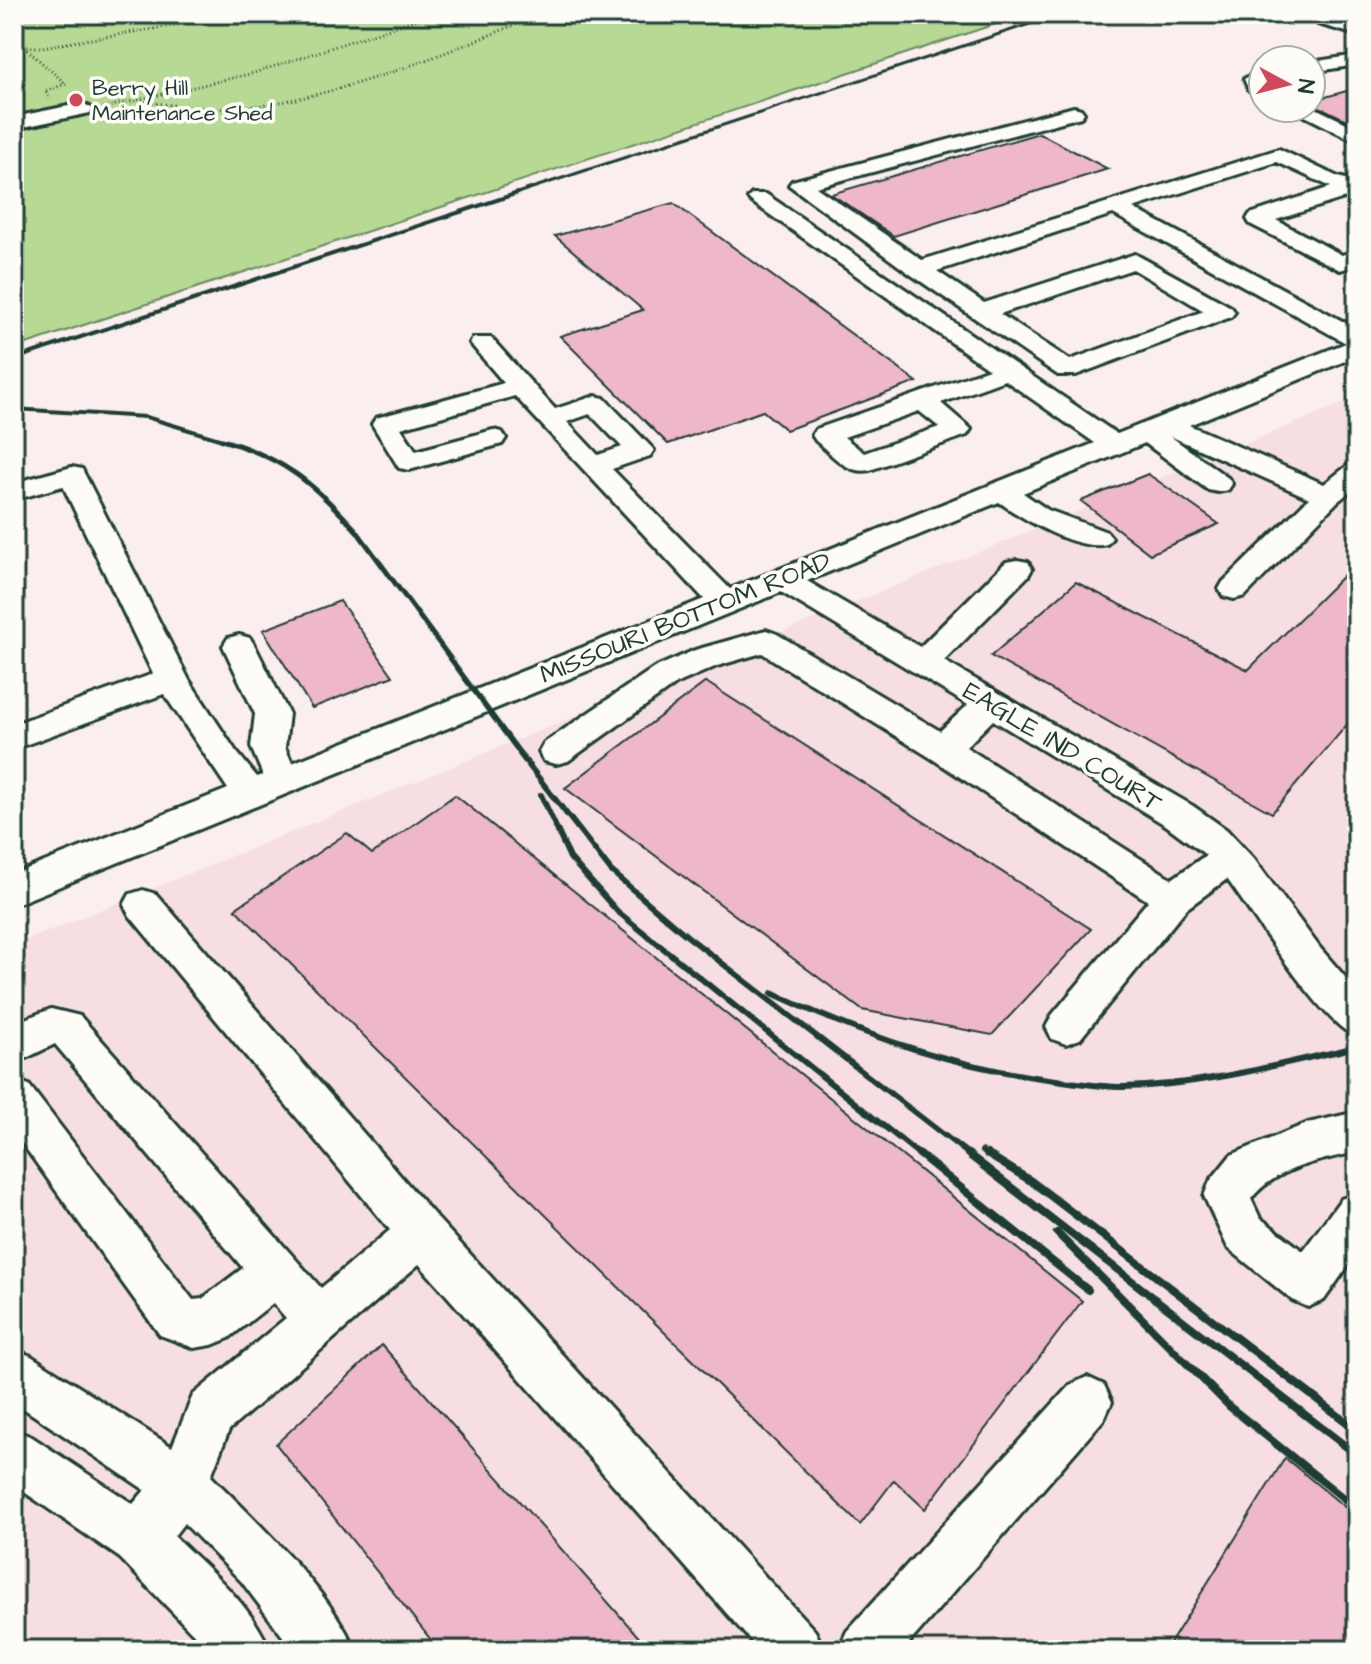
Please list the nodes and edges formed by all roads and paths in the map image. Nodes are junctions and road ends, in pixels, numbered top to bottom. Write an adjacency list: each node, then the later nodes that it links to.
1 (244, 14): 6 (path)
2 (433, 14): 3 (path)
3 (542, 14)
4 (1324, 20): 5 (street)
5 (1357, 30)
6 (14, 39)
7 (1357, 60): 8 (street)
8 (1327, 65)
9 (83, 109): 12 (street)
10 (1074, 113): 19 (street)
11 (1327, 122): 13 (street)
12 (14, 123)
13 (1357, 136)
14 (1355, 187): 16 (street); 17 (street)
15 (759, 198): 28 (street)
16 (1117, 208): 18 (street); 19 (street)
17 (1357, 257)
18 (1216, 262): 20 (street); 21 (street)
19 (918, 269): 22 (street)
20 (1168, 280): 22 (street); 22 (street)
21 (1268, 291): 23 (street); 24 (street); 27 (street)
22 (981, 312)
23 (1357, 313)
24 (1357, 339)
25 (482, 343): 29 (street)
26 (1357, 347): 27 (street, MISSOURI BOTTOM ROAD)
27 (1298, 352): 32 (street, MISSOURI BOTTOM ROAD)
28 (1007, 371): 30 (street); 34 (street)
29 (521, 386): 31 (street); 33 (street)
30 (923, 401)
31 (549, 419): 35 (street); 35 (street)
32 (1155, 428): 34 (street, MISSOURI BOTTOM ROAD); 37 (street); 40 (street)
33 (493, 438)
34 (1114, 444): 38 (street, MISSOURI BOTTOM ROAD)
35 (593, 466): 45 (street)
36 (1357, 472): 40 (street)
37 (1218, 484)
38 (1000, 490): 41 (street); 43 (street, MISSOURI BOTTOM ROAD)
39 (14, 492): 48 (street)
40 (1327, 496): 44 (street)
41 (1097, 538)
42 (1017, 569): 47 (street)
43 (780, 578): 45 (street, MISSOURI BOTTOM ROAD); 47 (street, EAGLE IND COURT)
44 (1234, 589)
45 (724, 601): 53 (street, MISSOURI BOTTOM ROAD)
46 (239, 646): 53 (street)
47 (923, 663): 49 (street, EAGLE IND COURT)
48 (174, 678): 50 (street); 54 (street)
49 (991, 703): 51 (street); 55 (street, EAGLE IND COURT)
50 (14, 737)
51 (943, 749): 52 (street); 57 (street)
52 (556, 752)
53 (283, 781): 54 (street, MISSOURI BOTTOM ROAD)
54 (251, 794): 56 (street, MISSOURI BOTTOM ROAD)
55 (1230, 857): 57 (street); 59 (street, EAGLE IND COURT)
56 (14, 890)
57 (1173, 898): 60 (street)
58 (143, 905): 65 (street)
59 (1357, 1020)
60 (1066, 1027)
61 (14, 1046): 66 (street)
62 (14, 1098): 66 (street)
63 (1357, 1132): 64 (street)
64 (1357, 1214)
65 (421, 1233): 67 (street); 75 (street)
66 (276, 1271): 67 (street)
67 (319, 1321): 71 (street)
68 (14, 1373): 71 (street)
69 (1087, 1402): 76 (street)
70 (14, 1455): 72 (street)
71 (182, 1484): 72 (street); 74 (street)
72 (139, 1539): 73 (street)
73 (242, 1650)
74 (327, 1650)
75 (796, 1650)
76 (866, 1650)

